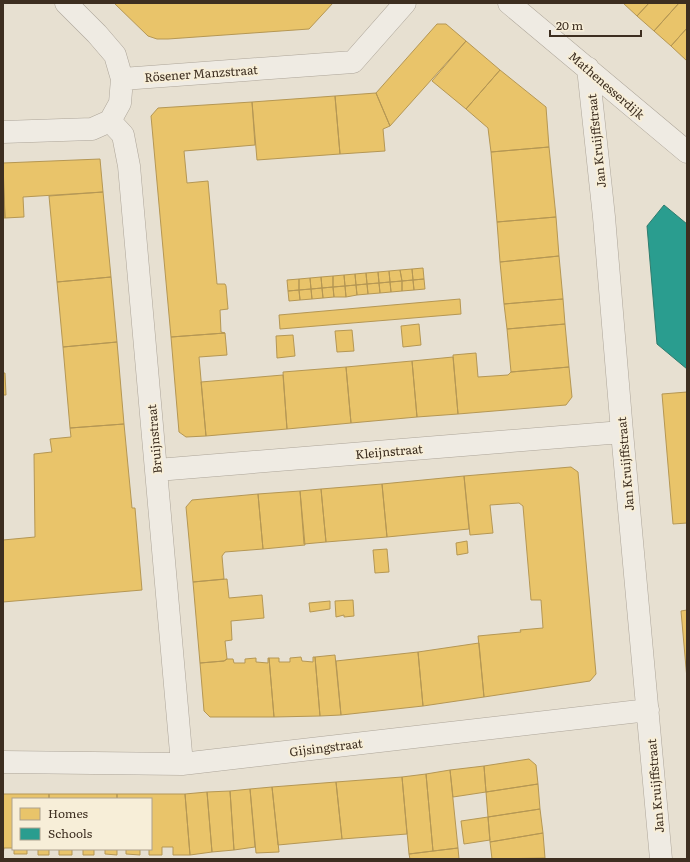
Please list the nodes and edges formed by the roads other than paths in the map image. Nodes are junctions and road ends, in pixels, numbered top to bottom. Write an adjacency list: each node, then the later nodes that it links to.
1 (66, 3): 5 (street)
2 (405, 3): 5 (street, Rösener Manzstraat)
3 (508, 3): 4 (street, Mathenesserdijk)
4 (588, 68): 8 (street, Mathenesserdijk); 9 (street, Jan Kruijffstraat)
5 (122, 79): 6 (street)
6 (110, 121): 7 (street); 10 (street, Bruijnstraat)
7 (3, 132)
8 (687, 152)
9 (622, 432): 10 (street, Kleijnstraat); 11 (street, Jan Kruijffstraat)
10 (157, 470): 13 (street, Bruijnstraat)
11 (648, 710): 13 (street, Gijsingstraat); 14 (street, Jan Kruijffstraat)
12 (3, 762): 13 (street, Gijsingstraat)
13 (182, 764)
14 (661, 859)

